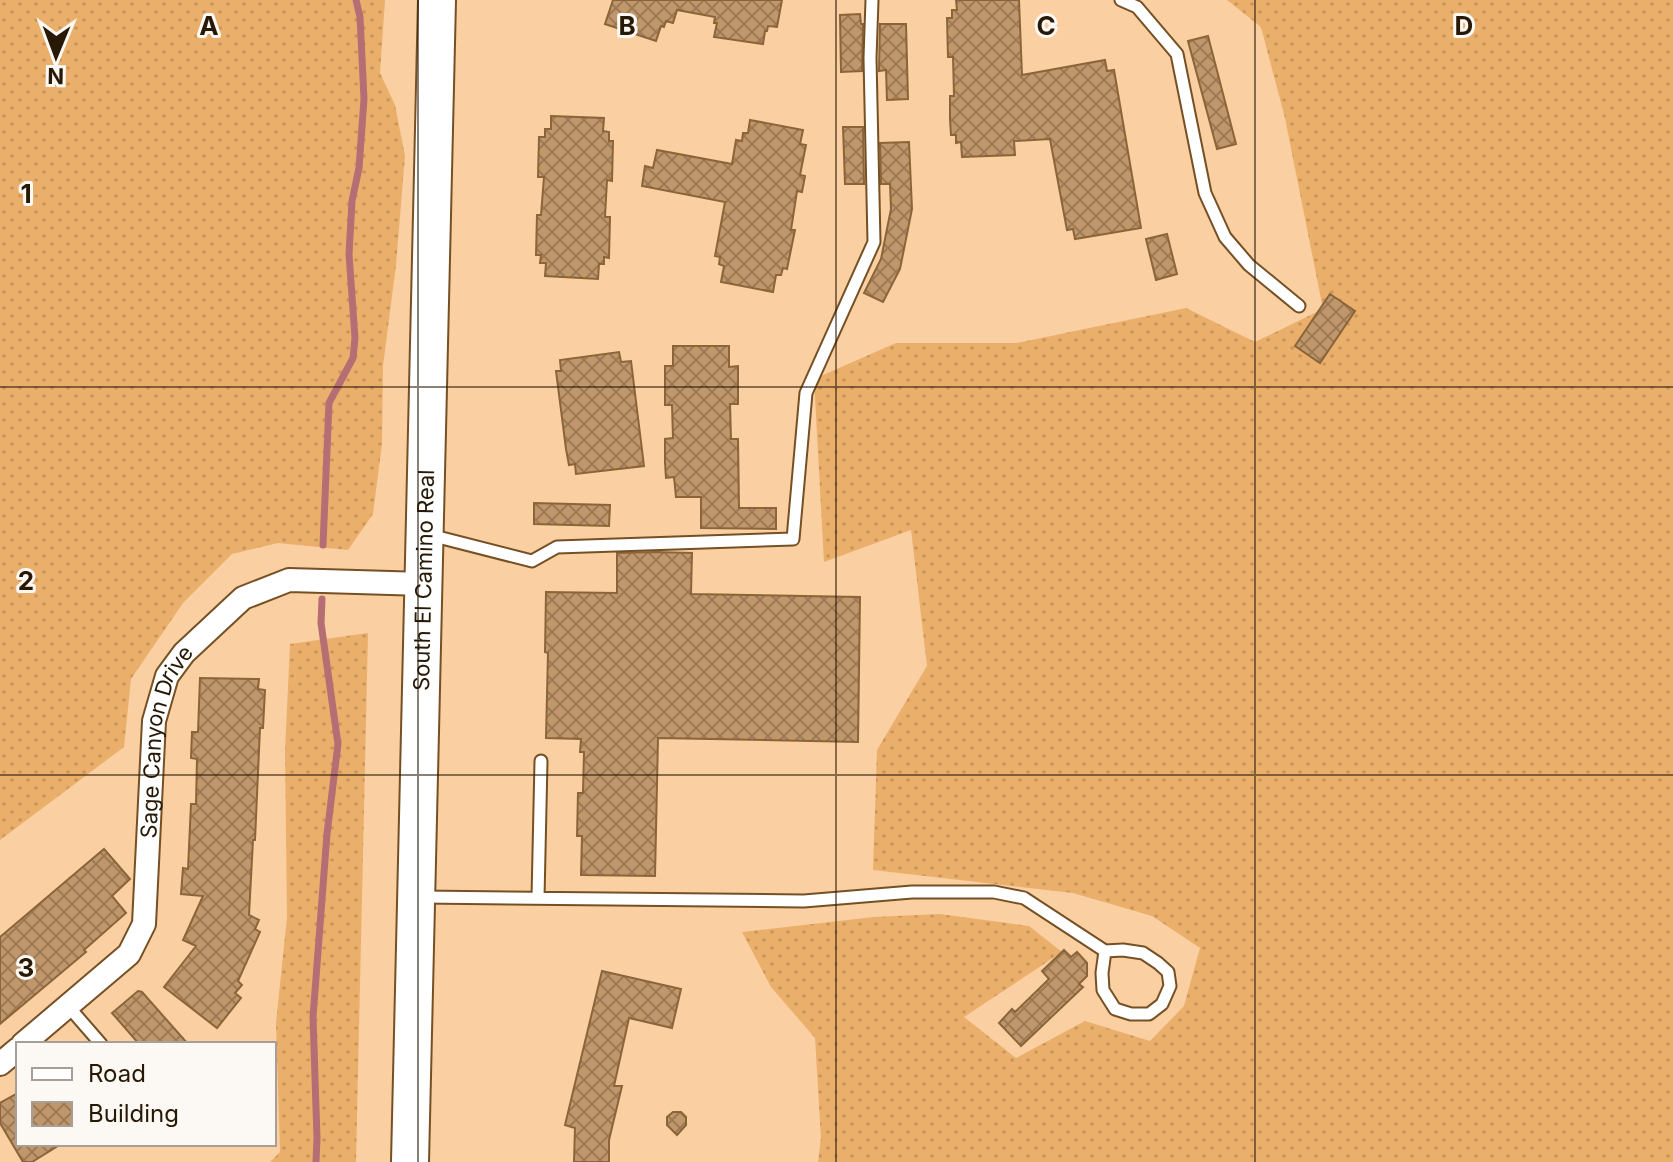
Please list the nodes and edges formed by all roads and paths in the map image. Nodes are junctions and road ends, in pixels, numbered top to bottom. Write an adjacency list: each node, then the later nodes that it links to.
1 (437, 0): 5 (main road, South El Camino Real)
2 (872, 0): 5 (lane)
3 (1121, 0): 4 (lane)
4 (1299, 306)
5 (425, 534): 6 (main road, South El Camino Real)
6 (424, 584): 8 (main road, South El Camino Real); 11 (street, Sage Canyon Drive)
7 (541, 761): 9 (lane)
8 (417, 897): 9 (lane); 16 (main road, South El Camino Real)
9 (538, 898): 10 (lane)
10 (1105, 951): 10 (lane)
11 (68, 1006): 12 (street, Sage Canyon Drive); 13 (lane)
12 (25, 1042)
13 (99, 1042)
14 (16, 1051): 15 (street)
15 (0, 1064)
16 (410, 1162)

